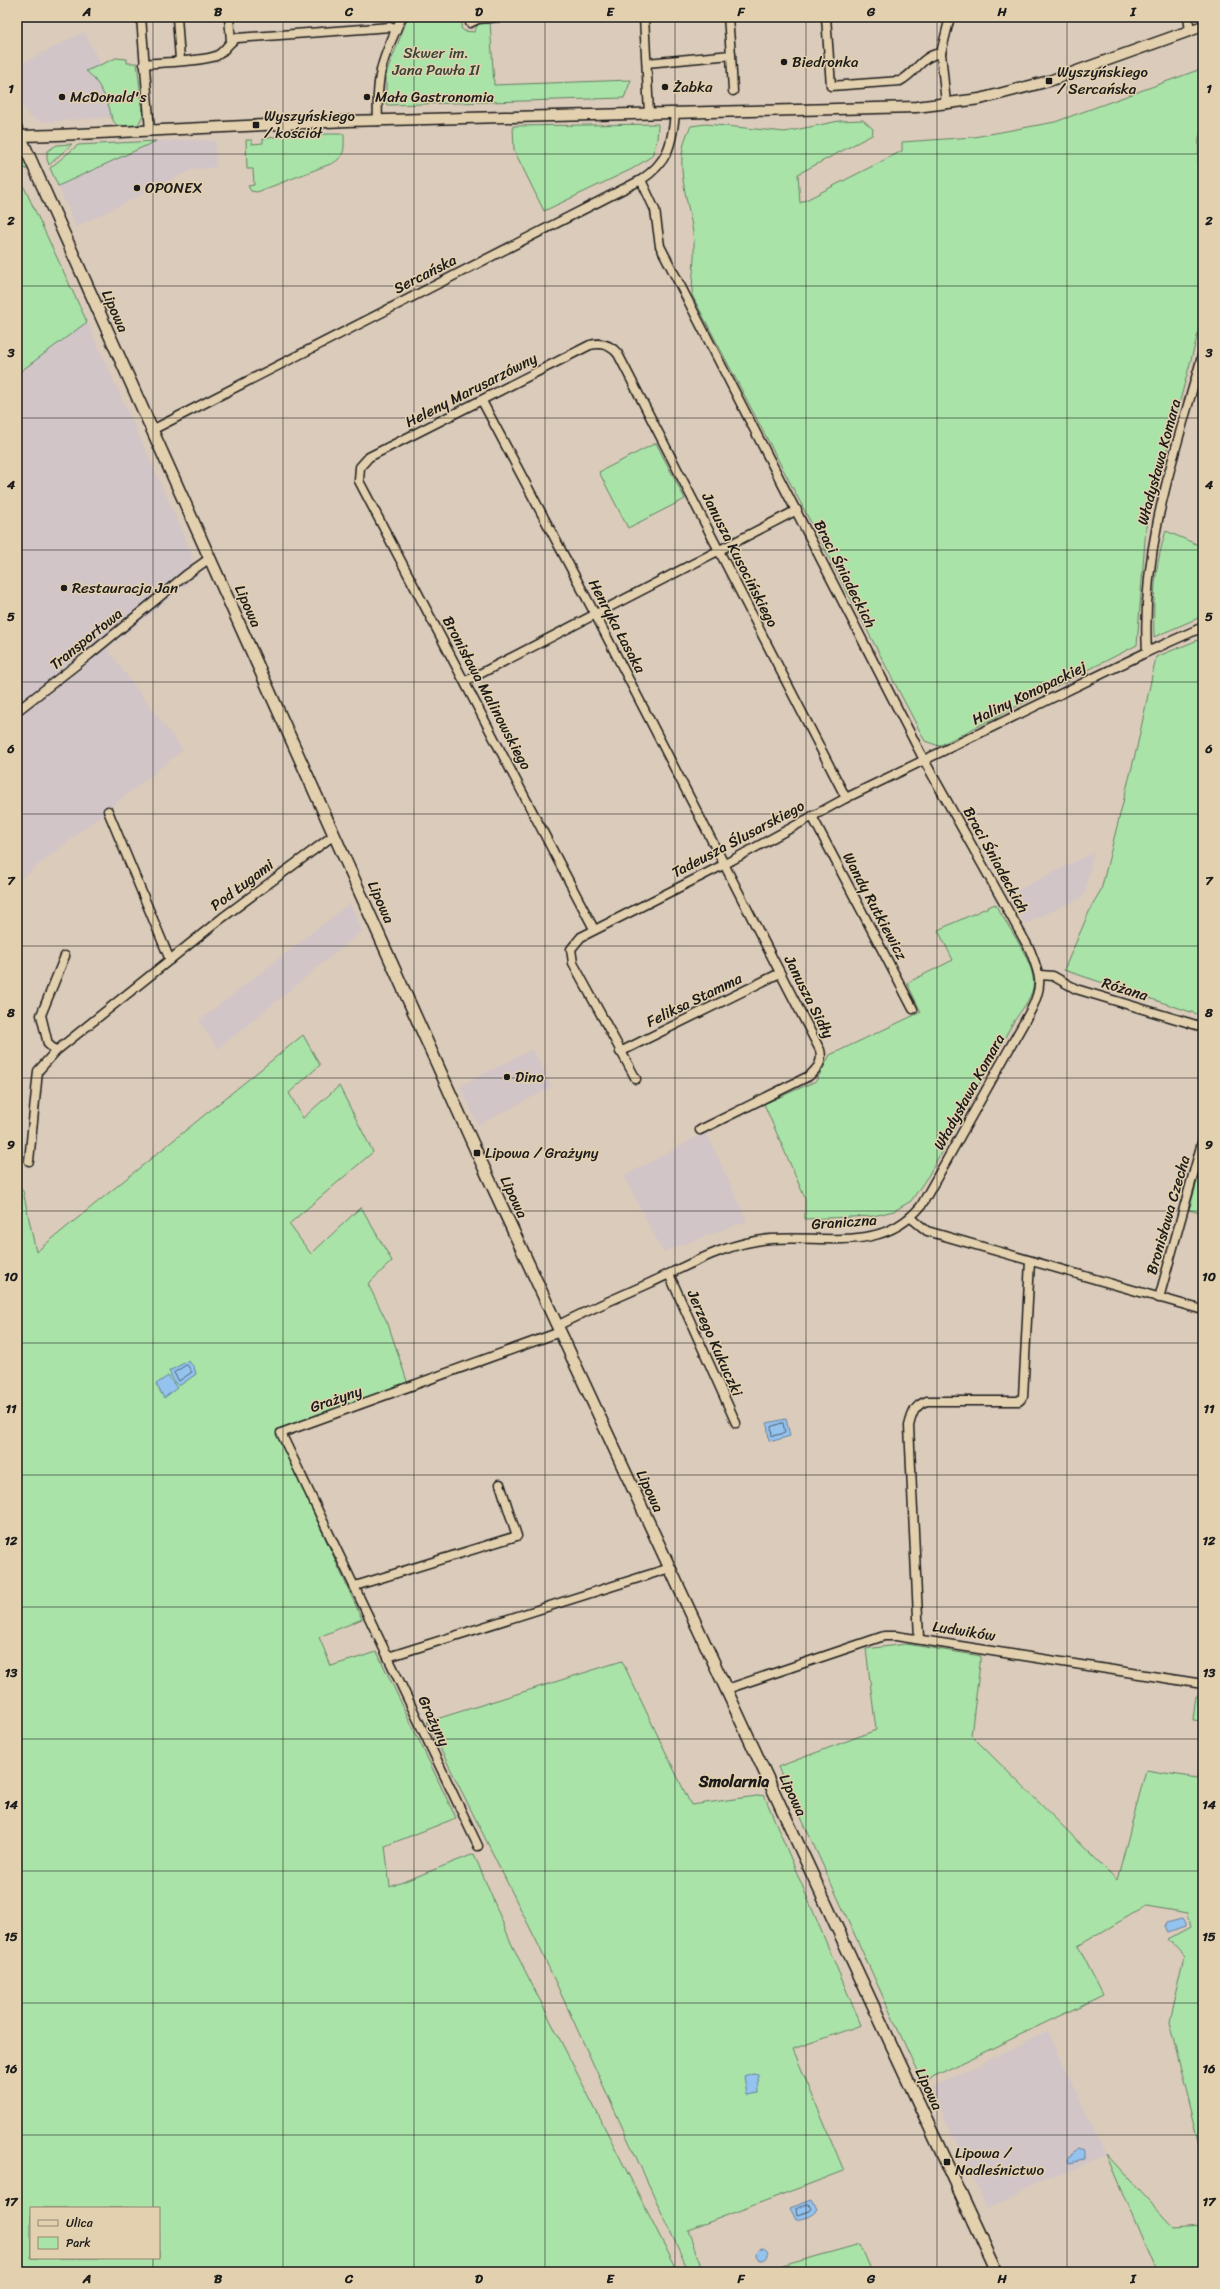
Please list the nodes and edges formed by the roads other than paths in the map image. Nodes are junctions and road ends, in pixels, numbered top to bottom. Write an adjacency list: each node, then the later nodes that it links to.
1 (141, 17): 20 (street)
2 (177, 17): 18 (street)
3 (229, 17): 15 (street)
4 (402, 17): 13 (street)
5 (500, 17): 11 (street)
6 (644, 17): 19 (street)
7 (728, 17): 17 (street)
8 (826, 17): 16 (street)
9 (950, 17): 16 (street)
10 (1188, 17): 14 (street)
11 (470, 23)
12 (1203, 26): 14 (street)
13 (396, 30): 15 (street); 25 (street)
14 (1190, 31): 22 (street)
15 (231, 41): 18 (street)
16 (941, 54): 22 (street)
17 (731, 55): 19 (street); 21 (street)
18 (180, 60): 20 (street)
19 (647, 63): 23 (street)
20 (144, 64): 26 (street)
21 (733, 91)
22 (946, 104): 24 (street)
23 (649, 114): 24 (street); 25 (street)
24 (675, 114): 28 (street, Sercańska)
25 (378, 120): 26 (street)
26 (150, 131): 27 (street)
27 (18, 133): 32 (main road, Lipowa)
28 (641, 180): 32 (street, Sercańska); 34 (street, Braci Śniadeckich)
29 (600, 343): 31 (street, Heleny Marusarzówny); 35 (street, Janusza Kusocińskiego)
30 (1203, 353): 39 (street, Władysława Komara)
31 (482, 401): 33 (street, Heleny Marusarzówny); 37 (street, Henryka Łasaka)
32 (152, 430): 36 (main road, Lipowa)
33 (360, 469): 40 (street, Bronisława Malinowskiego)
34 (797, 510): 35 (street); 42 (street, Braci Śniadeckich)
35 (719, 548): 37 (street); 43 (street, Janusza Kusocińskiego)
36 (210, 558): 41 (street, Transportowa); 46 (main road, Lipowa)
37 (595, 614): 40 (street); 47 (street, Henryka Łasaka)
38 (1203, 627): 39 (street, Haliny Konopackiej)
39 (1147, 652): 42 (street, Haliny Konopackiej)
40 (466, 681): 48 (street, Bronisława Malinowskiego)
41 (17, 710)
42 (924, 760): 43 (street, Tadeusza Ślusarskiego); 52 (street, Braci Śniadeckich)
43 (846, 798): 45 (street, Tadeusza Ślusarskiego)
44 (108, 811): 50 (street)
45 (812, 816): 47 (street, Tadeusza Ślusarskiego); 53 (street, Wandy Rutkiewicz)
46 (334, 835): 50 (street, Pod Ługami); 66 (main road, Lipowa)
47 (725, 864): 48 (street, Tadeusza Ślusarskiego); 51 (street, Janusza Sidły)
48 (594, 929): 56 (street, Tadeusza Ślusarskiego)
49 (65, 956): 55 (street)
50 (170, 960): 55 (street, Pod Ługami)
51 (780, 972): 56 (street, Feliksa Stamma); 58 (street, Janusza Sidły)
52 (1040, 975): 54 (street, Różana); 61 (street, Władysława Komara)
53 (913, 1009)
54 (1203, 1027)
55 (56, 1051): 60 (street, Pod Ługami)
56 (620, 1052): 57 (street)
57 (636, 1078)
58 (700, 1130)
59 (1203, 1139): 64 (street, Bronisława Czecha)
60 (29, 1161)
61 (911, 1218): 62 (street); 63 (street, Graniczna)
62 (1030, 1261): 64 (street); 71 (street)
63 (669, 1274): 66 (street, Graniczna); 67 (street, Jerzego Kukuczki)
64 (1159, 1298): 65 (street)
65 (1203, 1310)
66 (558, 1329): 69 (main road, Lipowa); 70 (street, Grażyny)
67 (736, 1423)
68 (500, 1484): 70 (street)
69 (670, 1568): 72 (street); 74 (main road, Lipowa)
70 (355, 1586): 72 (street, Grażyny)
71 (919, 1638): 73 (street, Ludwików); 74 (street, Ludwików)
72 (388, 1657): 75 (street, Grażyny)
73 (1203, 1684)
74 (727, 1689): 76 (main road, Lipowa)
75 (478, 1846)
76 (997, 2272)

